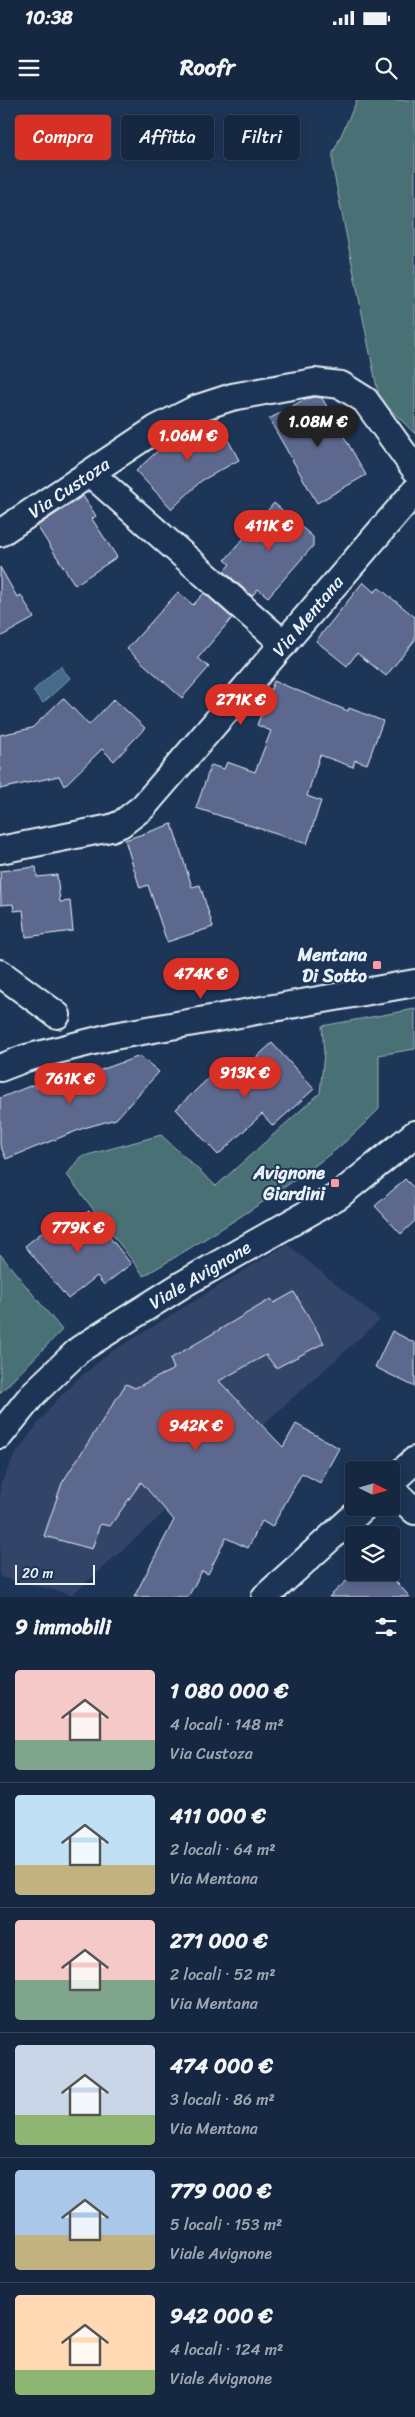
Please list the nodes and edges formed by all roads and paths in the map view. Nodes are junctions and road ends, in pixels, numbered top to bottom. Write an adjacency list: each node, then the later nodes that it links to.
1 (415, 469): 2 (street, Via Custoza)
2 (90, 474): 4 (street, Via Custoza); 5 (street)
3 (415, 491): 5 (street, Via Mentana)
4 (0, 533)
5 (284, 644): 6 (street, Via Mentana)
6 (0, 850)
7 (0, 973): 9 (street)
8 (415, 983): 10 (street)
9 (57, 1015)
10 (0, 1068)
11 (415, 1134): 12 (street, Viale Avignone)
12 (0, 1435)
13 (415, 1460): 14 (street)
14 (400, 1474)
15 (400, 1497): 16 (street)
16 (415, 1511)
17 (354, 1516): 18 (street)
18 (265, 1597)

